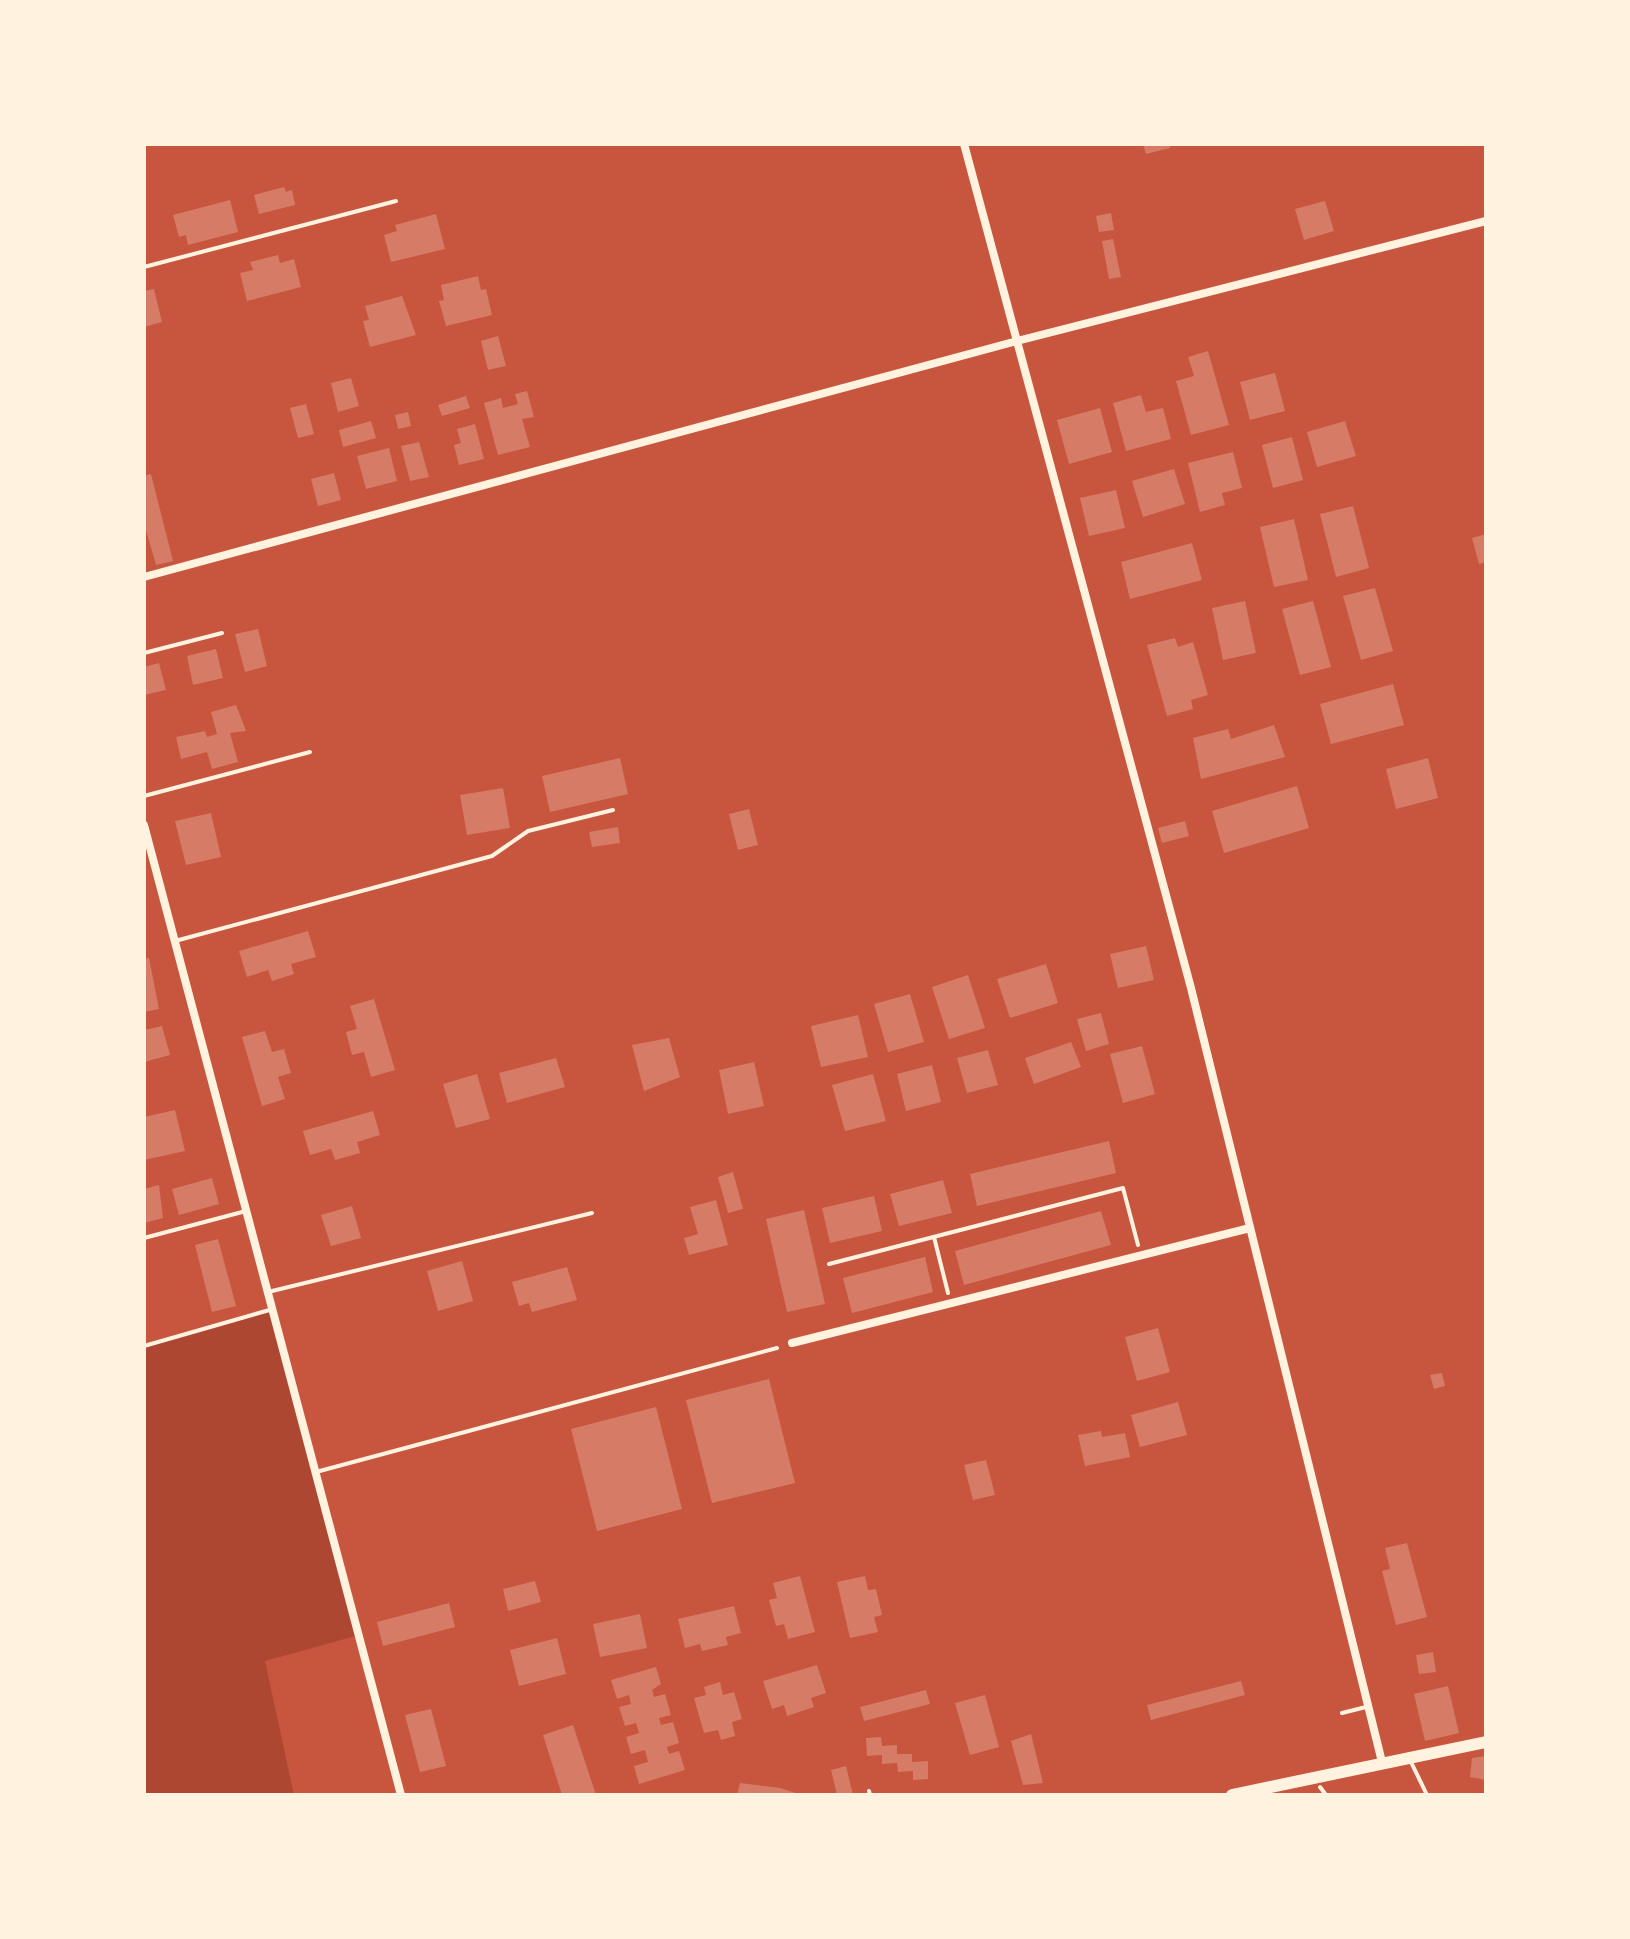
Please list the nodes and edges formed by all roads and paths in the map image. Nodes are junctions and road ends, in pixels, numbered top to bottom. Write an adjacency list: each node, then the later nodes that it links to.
1 (964, 144): 5 (street)
2 (396, 201): 4 (lane)
3 (1486, 221): 5 (street)
4 (144, 267)
5 (1017, 341): 6 (street); 16 (street)
6 (144, 577)
7 (222, 633): 8 (lane)
8 (144, 653)
9 (310, 752): 10 (lane)
10 (144, 796)
11 (613, 810): 13 (lane)
12 (144, 825): 13 (street)
13 (175, 941): 14 (street)
14 (246, 1211): 18 (lane); 21 (street)
15 (592, 1213): 21 (lane)
16 (1250, 1228): 19 (street); 28 (street)
17 (934, 1237): 19 (path); 20 (path); 22 (path)
18 (144, 1238)
19 (1141, 1255): 22 (street)
20 (829, 1264)
21 (268, 1292): 23 (street)
22 (950, 1303): 24 (street)
23 (273, 1309): 25 (lane); 27 (street)
24 (792, 1343)
25 (144, 1346)
26 (777, 1348): 27 (lane)
27 (316, 1472): 34 (street)
28 (1368, 1706): 29 (lane); 32 (street)
29 (1342, 1713)
30 (1486, 1742): 31 (main road)
31 (1407, 1757): 32 (main road); 37 (lane)
32 (1382, 1762): 35 (main road)
33 (1320, 1787): 36 (lane)
34 (401, 1795)
35 (1232, 1795)
36 (1326, 1795)
37 (1427, 1795)

